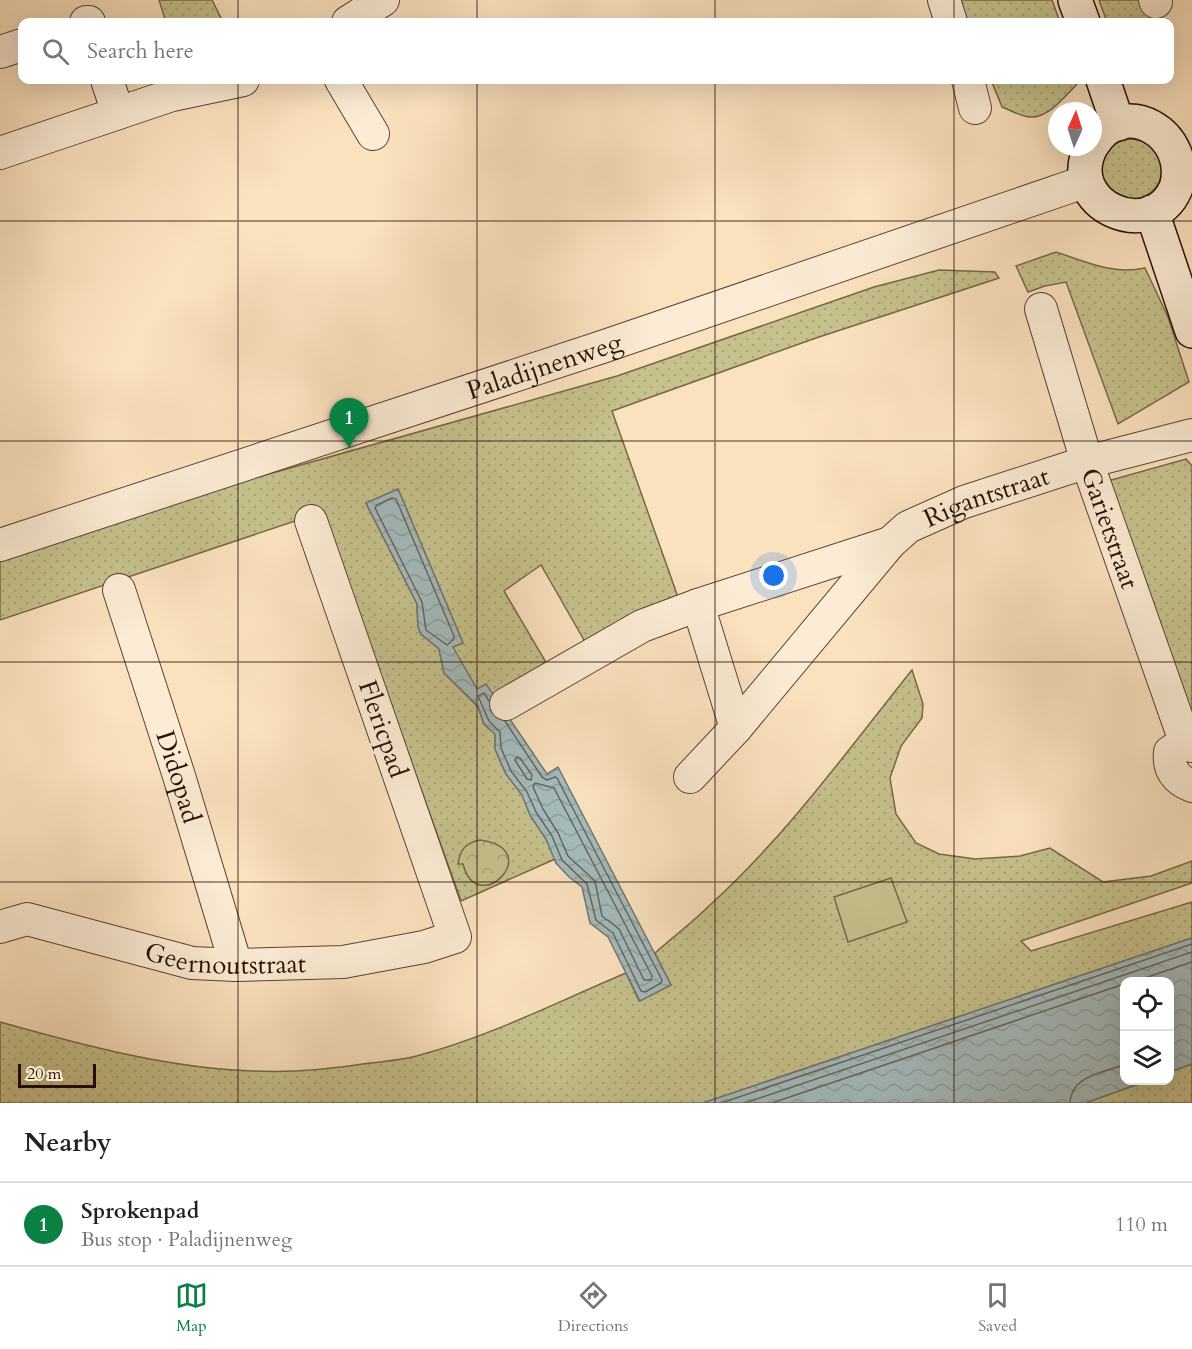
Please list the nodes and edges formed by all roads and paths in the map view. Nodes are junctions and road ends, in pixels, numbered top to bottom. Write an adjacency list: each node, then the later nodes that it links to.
1 (383, 0): 4 (street)
2 (944, 0): 5 (street)
3 (1075, 0): 6 (street)
4 (354, 18)
5 (950, 18)
6 (1082, 18)
7 (18, 46): 8 (street)
8 (0, 52)
9 (108, 84): 14 (street)
10 (224, 84): 14 (street)
11 (343, 84): 15 (street)
12 (1103, 84): 13 (street)
13 (1102, 109)
14 (118, 113): 18 (street)
15 (373, 134)
16 (1102, 137): 17 (street)
17 (1185, 150): 21 (street)
18 (0, 153)
19 (1091, 156): 20 (street)
20 (1087, 182): 21 (street); 28 (street, Paladijnenweg)
21 (1152, 212): 23 (street)
22 (1041, 309): 25 (street, Garietstraat)
23 (1192, 331)
24 (1192, 435): 25 (street, Rigantstraat)
25 (1087, 462): 27 (street, Rigantstraat); 33 (street, Garietstraat)
26 (311, 521): 37 (street, Flericpad)
27 (890, 543): 30 (street, Rigantstraat); 32 (street, Rigantstraat)
28 (0, 545)
29 (118, 590): 38 (street, Didopad)
30 (698, 605): 31 (street, Rigantstraat); 32 (street)
31 (506, 704)
32 (736, 728): 34 (street, Rigantstraat)
33 (1189, 745): 35 (street, Garietstraat)
34 (690, 777)
35 (1192, 786)
36 (0, 927): 38 (street, Geernoutstraat)
37 (455, 937): 38 (street, Geernoutstraat)
38 (236, 965)

